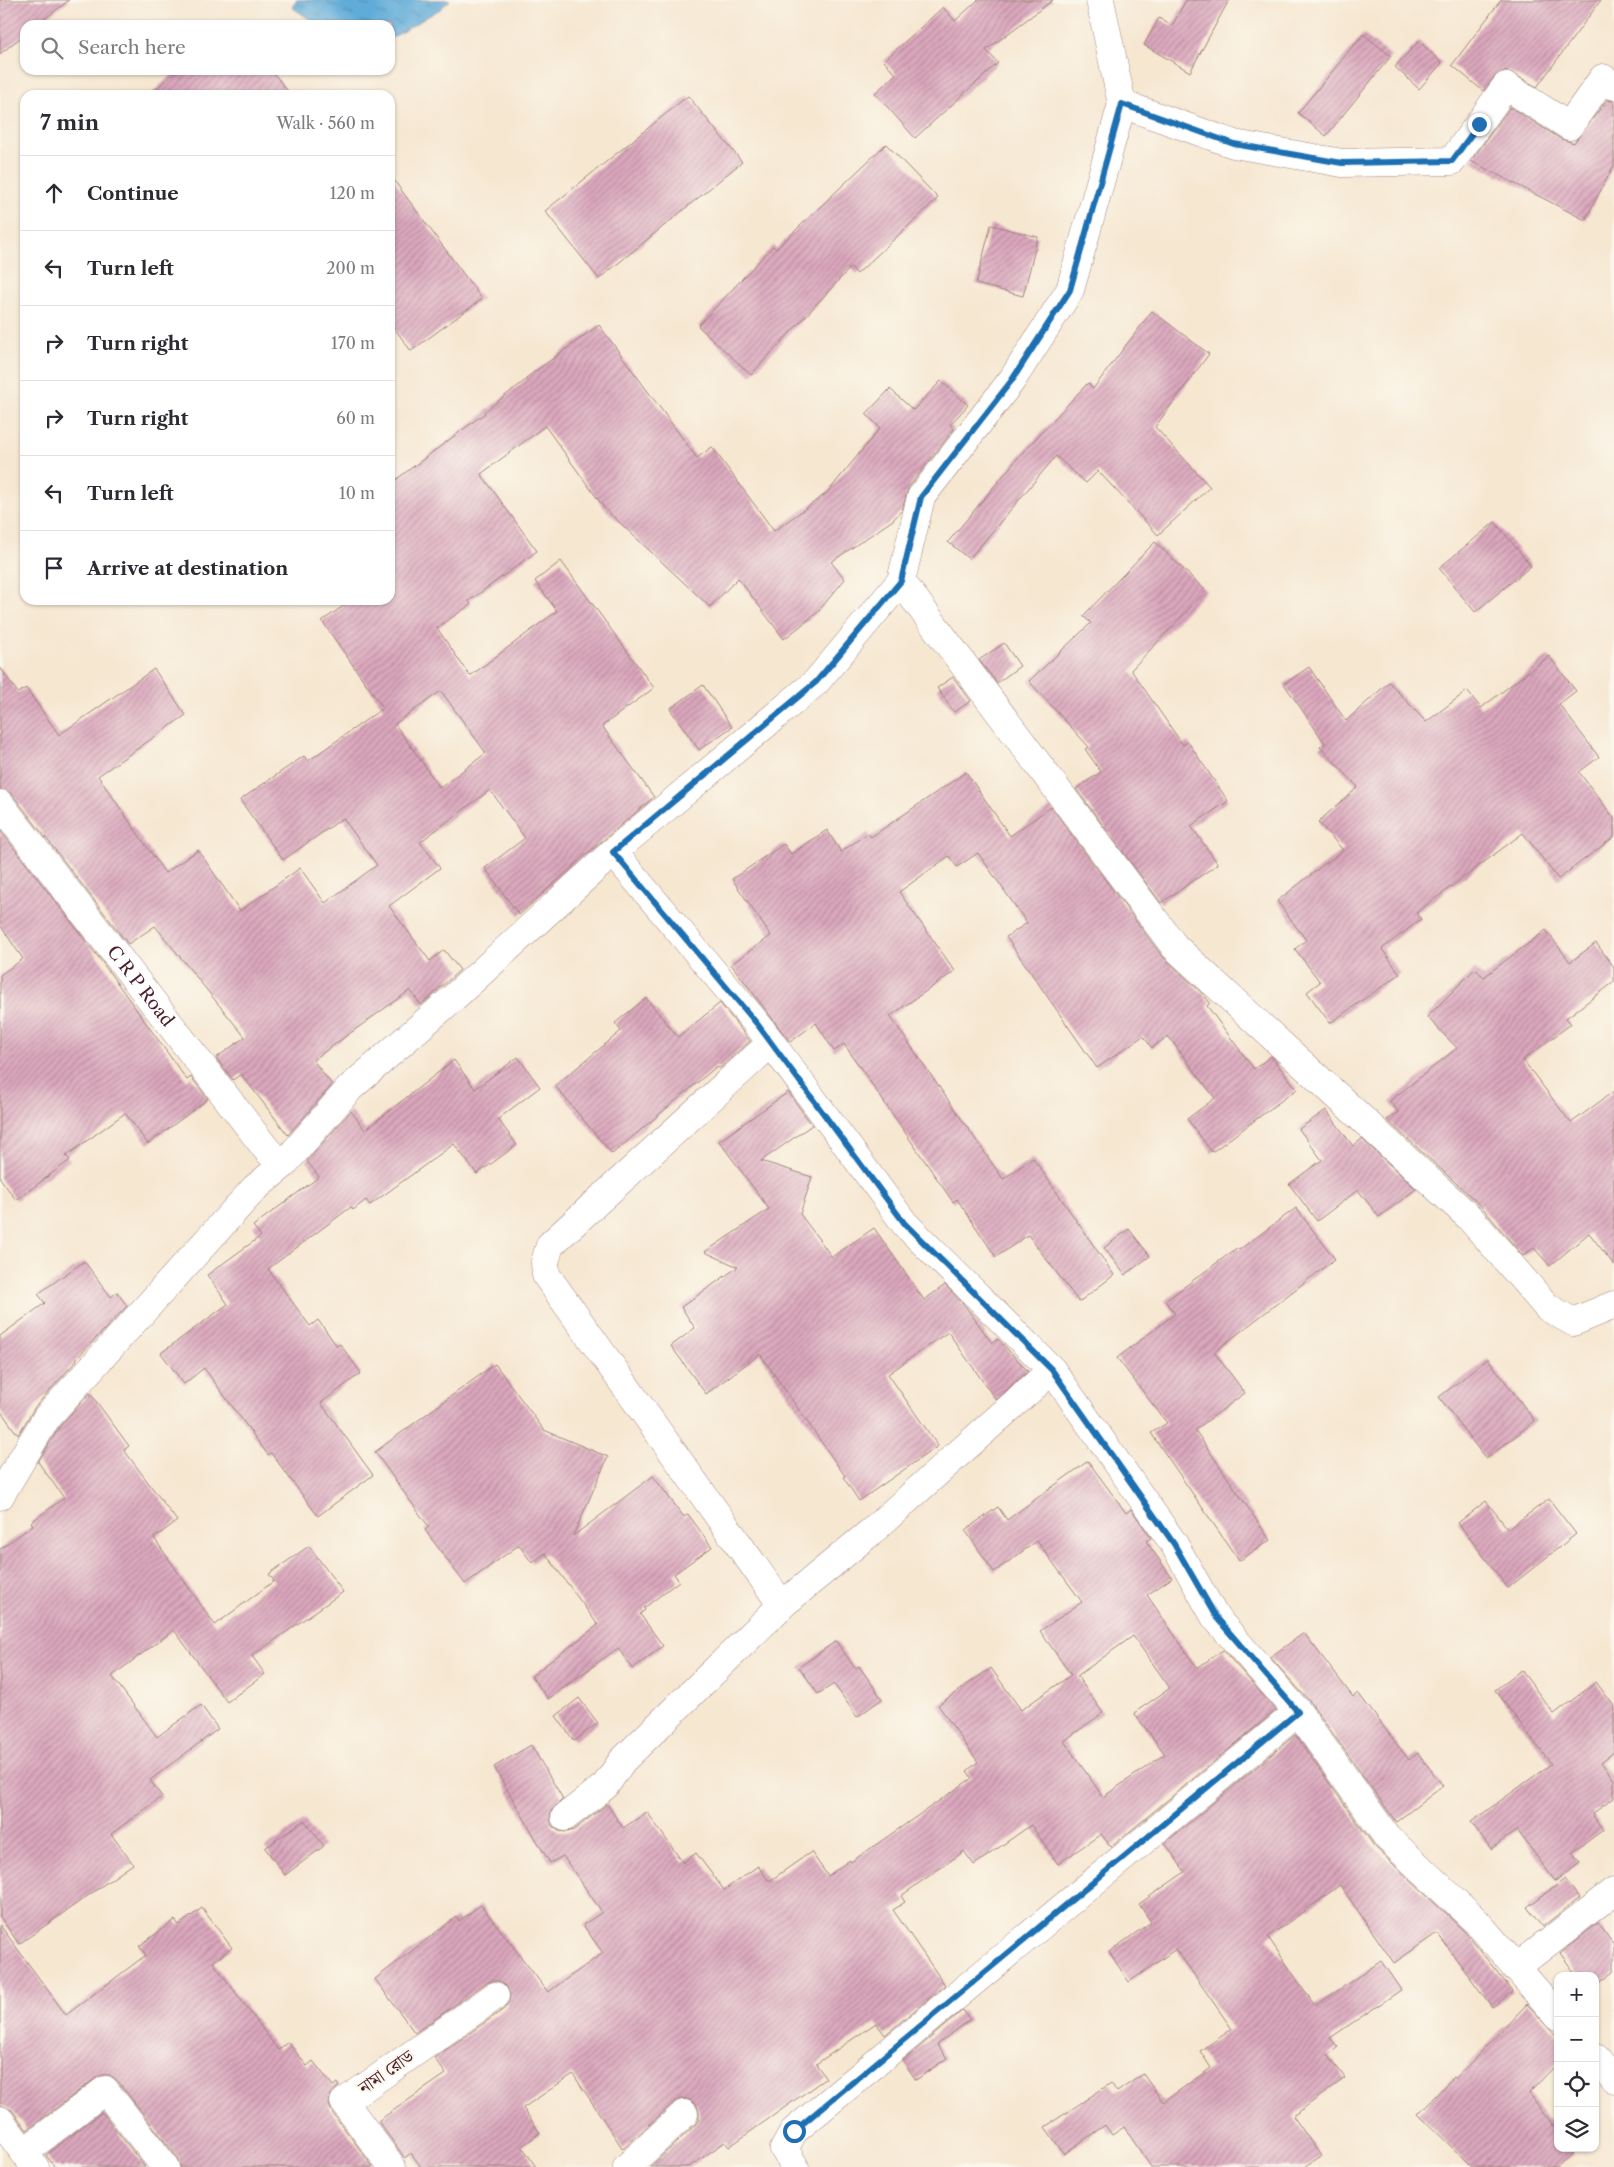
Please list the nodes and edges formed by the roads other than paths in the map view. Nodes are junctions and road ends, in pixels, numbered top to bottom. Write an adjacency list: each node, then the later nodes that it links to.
1 (1100, 0): 3 (street)
2 (1614, 86): 3 (street)
3 (1122, 104): 4 (street)
4 (901, 581): 6 (street); 9 (street)
5 (0, 804): 8 (street, C R P Road)
6 (613, 852): 7 (street); 8 (street)
7 (771, 1043): 10 (street); 12 (street)
8 (283, 1165): 11 (street)
9 (1614, 1305)
10 (1052, 1370): 12 (street); 13 (street)
11 (0, 1496)
12 (782, 1605): 14 (street)
13 (1298, 1712): 16 (street); 27 (street)
14 (565, 1817)
15 (1614, 1891): 16 (street)
16 (1516, 1968): 18 (street)
17 (495, 1996): 25 (street, নামা রোড)
18 (1554, 2011)
19 (1598, 2062): 20 (street)
20 (1614, 2080)
21 (684, 2114): 26 (street)
22 (0, 2120): 23 (street)
23 (30, 2160): 24 (street)
24 (165, 2167)
25 (392, 2167)
26 (627, 2167)
27 (795, 2167)

